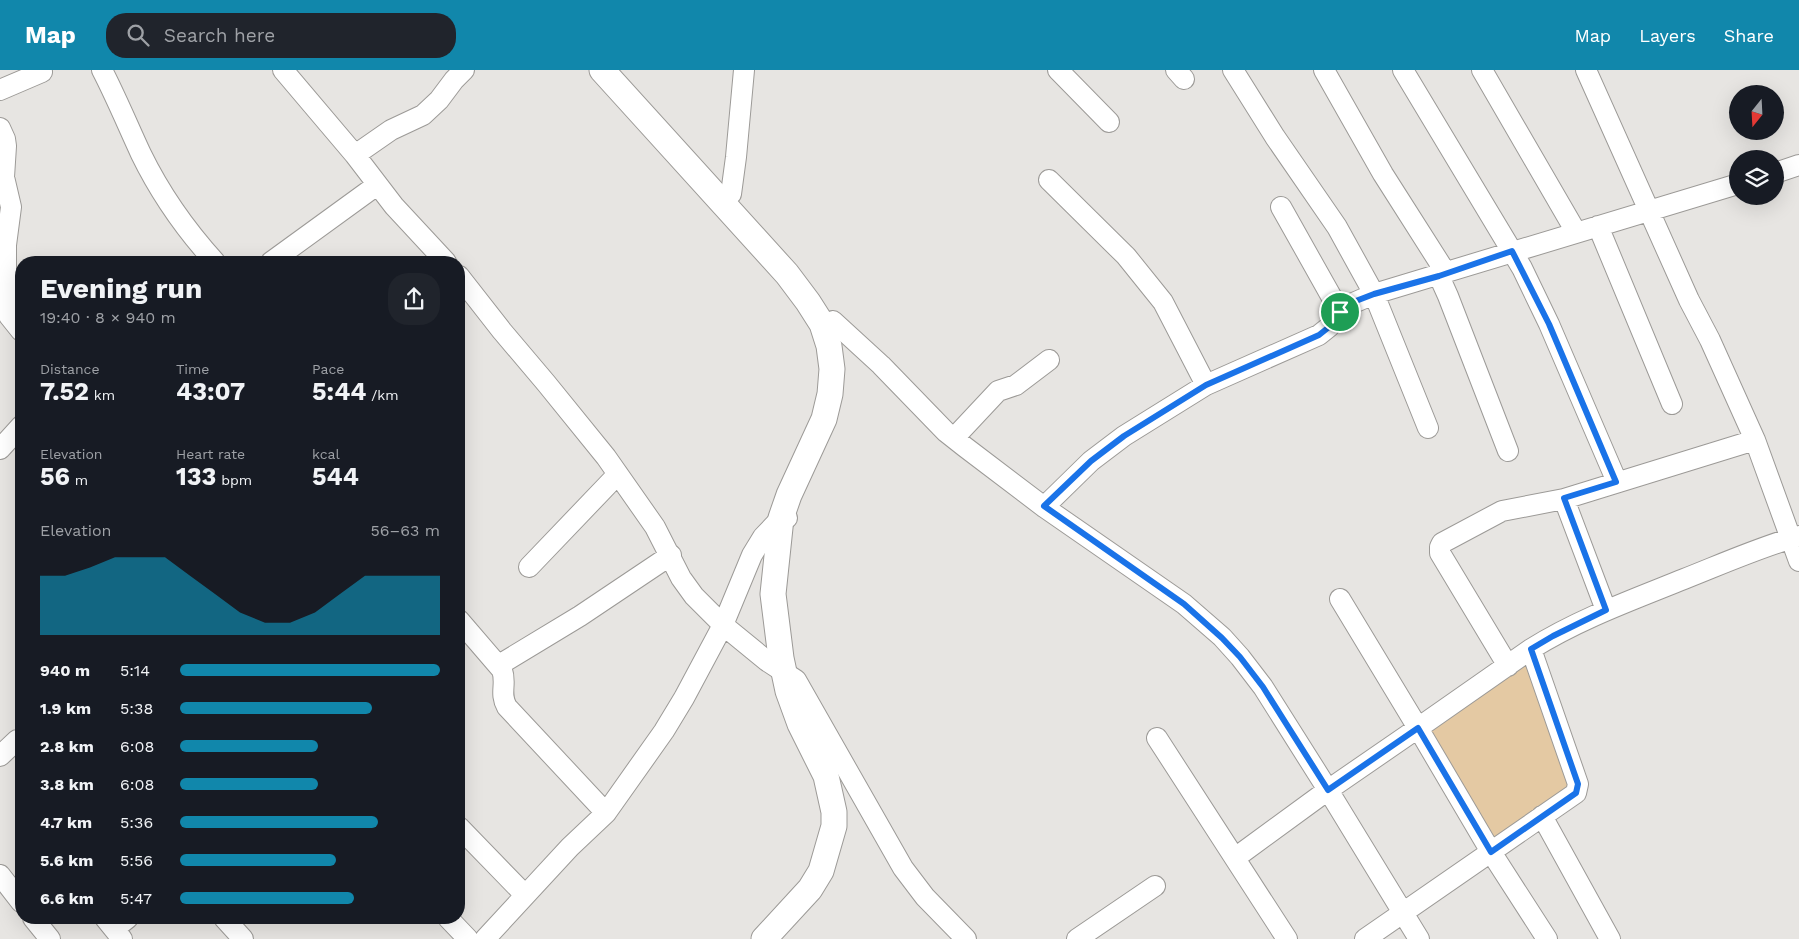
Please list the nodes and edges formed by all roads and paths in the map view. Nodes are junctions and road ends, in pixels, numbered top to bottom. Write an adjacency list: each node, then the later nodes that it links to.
1 (102, 70): 29 (street)
2 (283, 70): 17 (street)
3 (464, 70): 17 (street)
4 (602, 70): 51 (main road)
5 (616, 70): 23 (main road)
6 (744, 70): 23 (street)
7 (1058, 70): 15 (street)
8 (1233, 70): 34 (street)
9 (1324, 70): 32 (street)
10 (1403, 70): 28 (street)
11 (1482, 70): 27 (street)
12 (1586, 70): 25 (street)
13 (47, 71): 14 (street)
14 (0, 90)
15 (1109, 122)
16 (0, 128): 37 (street)
17 (355, 155): 21 (street)
18 (1799, 165): 19 (street)
19 (1784, 170)
20 (1049, 180): 39 (street)
21 (377, 185): 30 (street); 31 (street)
22 (1729, 187): 25 (street)
23 (731, 194): 36 (main road)
24 (1281, 207): 35 (street)
25 (1649, 210): 26 (street); 44 (street)
26 (1598, 226): 27 (street); 40 (street)
27 (1576, 232): 28 (street)
28 (1512, 251): 32 (street); 48 (street)
29 (210, 256)
30 (280, 256)
31 (440, 256)
32 (1442, 274): 34 (street); 46 (street)
33 (465, 284): 47 (street)
34 (1374, 294): 35 (street); 41 (street)
35 (1340, 312): 39 (street)
36 (833, 321): 43 (street); 51 (main road)
37 (15, 324)
38 (1049, 360): 43 (street)
39 (1206, 385): 50 (street)
40 (1672, 404)
41 (1428, 428)
42 (15, 433): 45 (street)
43 (954, 438): 50 (street)
44 (1755, 440): 48 (street); 52 (street)
45 (0, 450)
46 (1508, 450)
47 (618, 474): 53 (street); 55 (street)
48 (1616, 482): 49 (street)
49 (1564, 498): 57 (street); 62 (street)
50 (1044, 506): 68 (street)
51 (786, 518): 58 (street); 63 (main road)
52 (1796, 537): 54 (street); 57 (street)
53 (671, 555): 58 (street); 61 (street)
54 (1799, 561)
55 (529, 567)
56 (1340, 599): 64 (street)
57 (1606, 610): 60 (street)
58 (722, 625): 63 (street); 69 (street)
59 (465, 627): 61 (street)
60 (1531, 649): 62 (street); 70 (street)
61 (499, 665): 69 (street)
62 (1508, 666): 64 (street)
63 (788, 674): 86 (main road); 87 (main road); 88 (street)
64 (1418, 728): 68 (street); 72 (street)
65 (1157, 738): 73 (street)
66 (15, 742): 67 (street)
67 (0, 756)
68 (1328, 790): 73 (street); 78 (street)
69 (606, 813): 76 (street)
70 (1542, 816): 72 (street); 94 (street)
71 (465, 833): 76 (street)
72 (1491, 852): 78 (street); 93 (street)
73 (1235, 858): 90 (street)
74 (3, 883): 77 (street)
75 (1155, 886): 89 (street)
76 (525, 895): 85 (street)
77 (15, 896)
78 (1403, 913): 91 (street); 92 (street)
79 (38, 924): 82 (street)
80 (229, 924): 83 (street)
81 (454, 924): 84 (street)
82 (50, 939)
83 (243, 939)
84 (468, 939)
85 (485, 939)
86 (764, 939)
87 (782, 939)
88 (966, 939)
89 (1078, 939)
90 (1287, 939)
91 (1365, 939)
92 (1419, 939)
93 (1547, 939)
94 (1610, 939)

